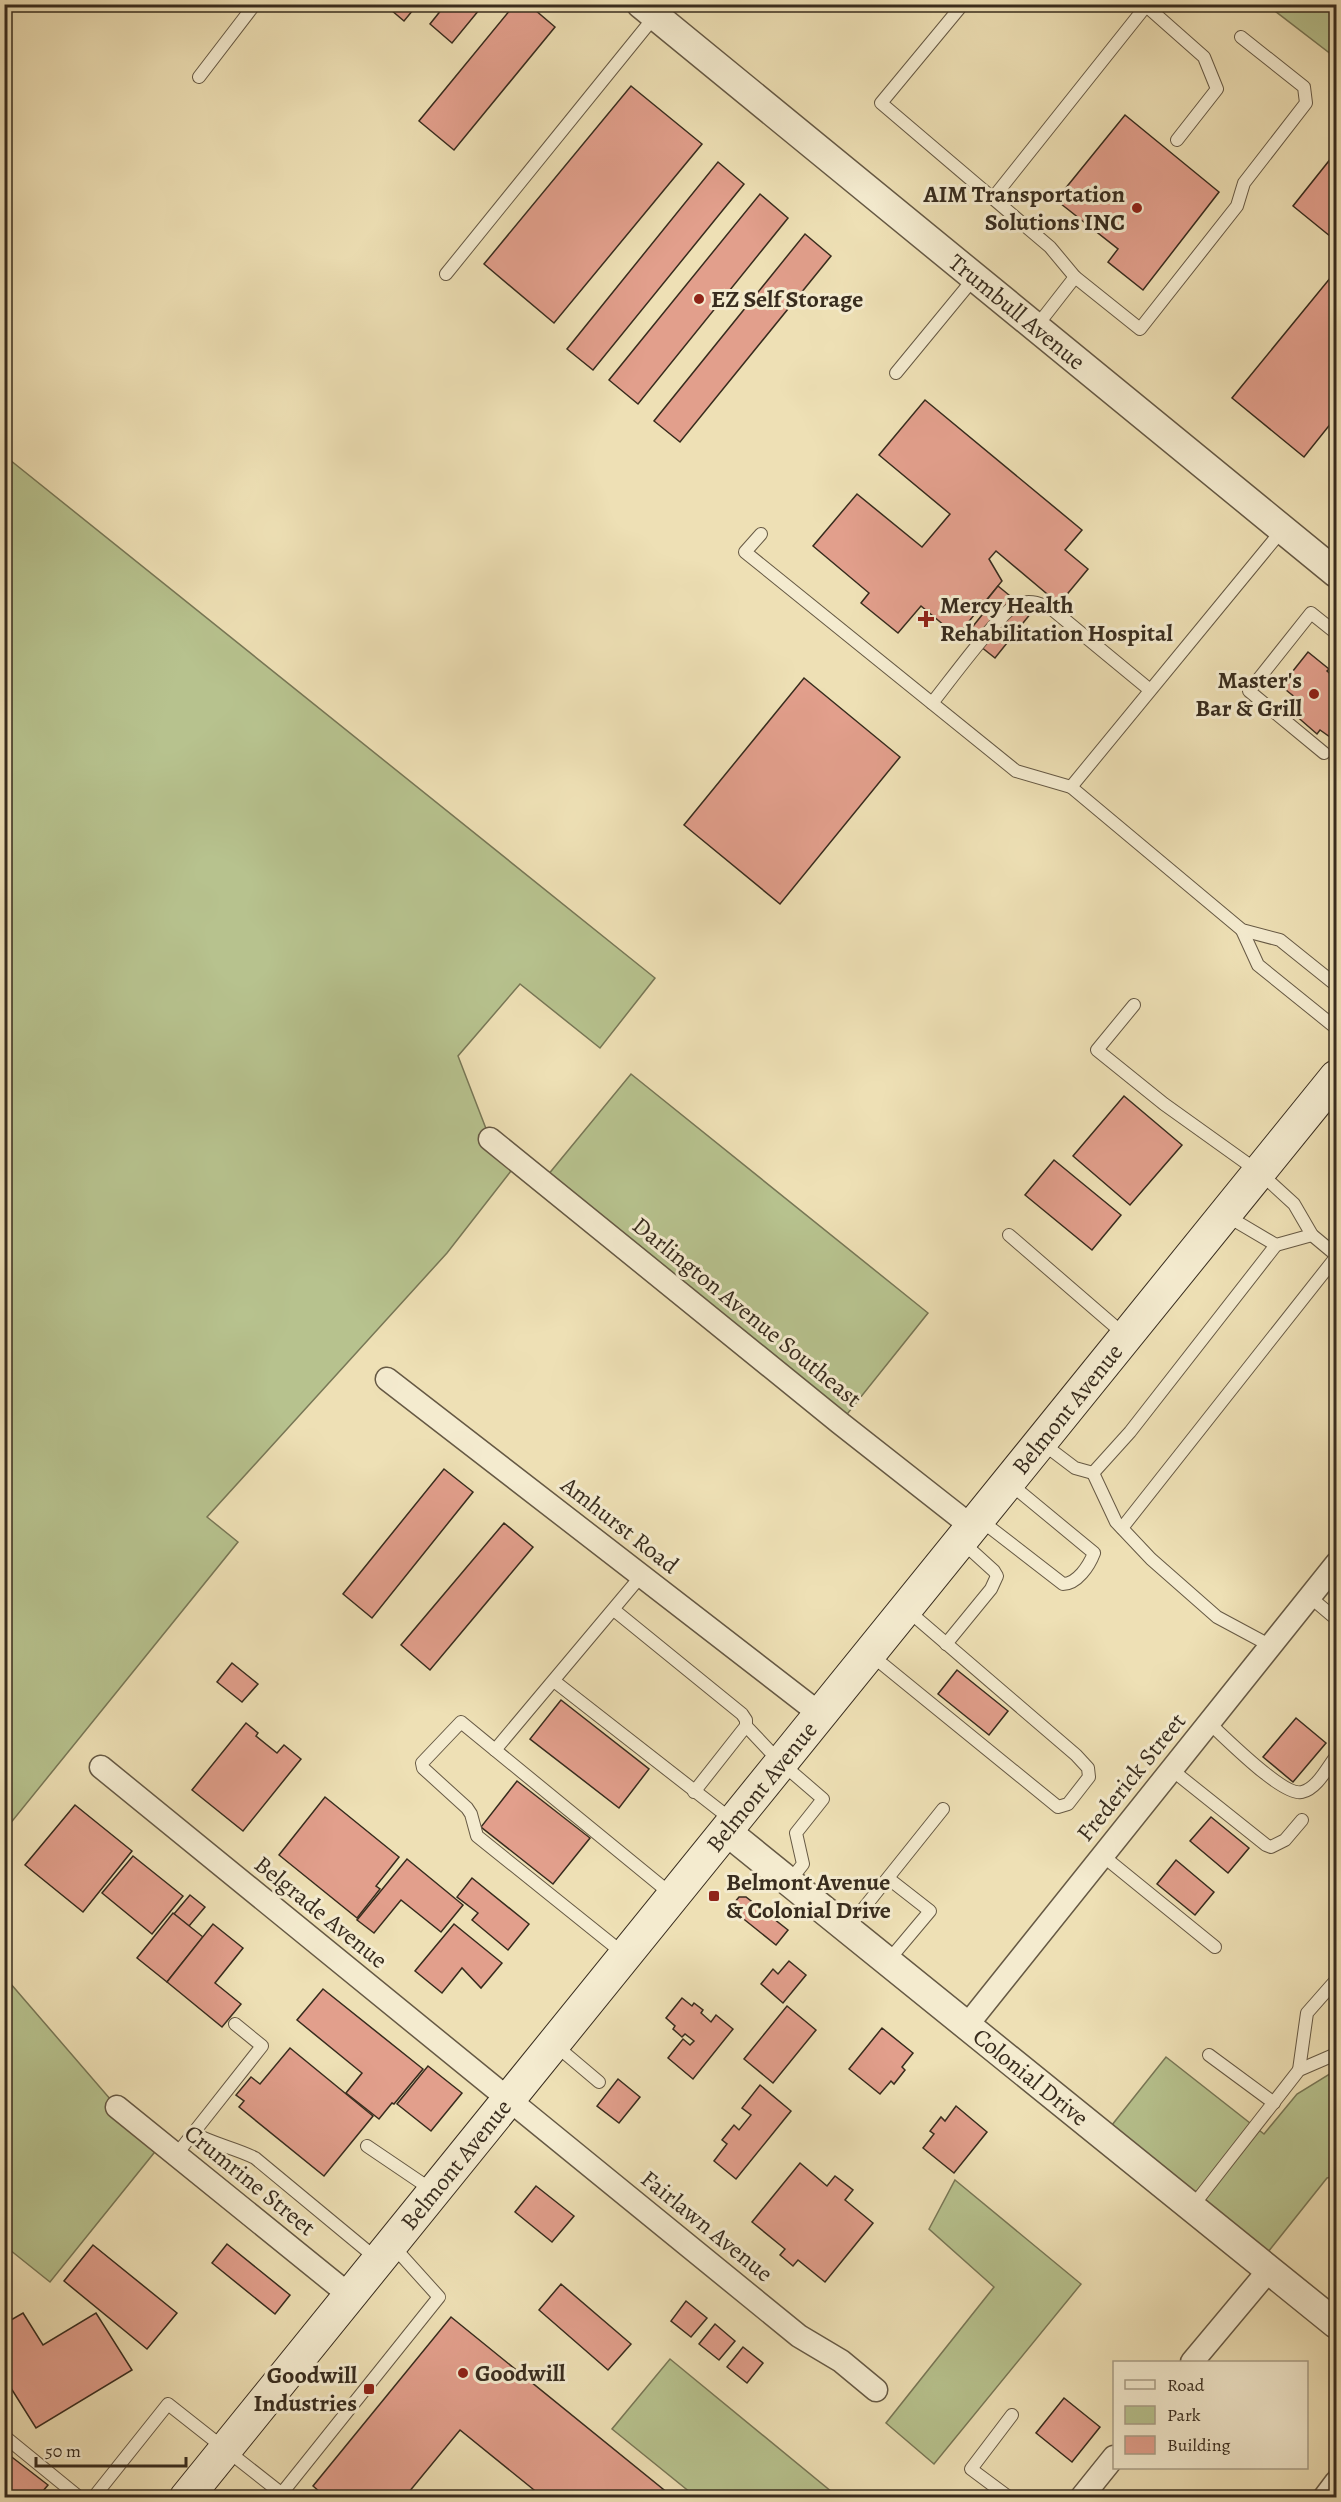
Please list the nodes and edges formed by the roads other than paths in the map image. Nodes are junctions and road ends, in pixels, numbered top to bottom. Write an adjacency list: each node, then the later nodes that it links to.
1 (255, 4): 6 (lane)
2 (963, 4): 8 (lane)
3 (1145, 5): 7 (lane); 8 (lane)
4 (648, 10): 9 (lane); 10 (street, Trumbull Avenue)
5 (1241, 37): 11 (lane)
6 (199, 77)
7 (1177, 140)
8 (993, 198): 11 (lane)
9 (446, 274)
10 (975, 277): 12 (street, Trumbull Avenue); 13 (lane)
11 (1075, 278): 12 (lane)
12 (1036, 327): 14 (street, Trumbull Avenue)
13 (896, 373)
14 (1283, 529): 16 (street, Trumbull Avenue); 18 (lane)
15 (761, 534): 19 (lane)
16 (1336, 573)
17 (1336, 633): 20 (lane)
18 (1150, 690): 19 (lane); 21 (lane)
19 (932, 703): 21 (lane)
20 (1324, 753)
21 (1071, 787): 22 (lane)
22 (1242, 930): 23 (lane); 25 (lane)
23 (1336, 985)
24 (1134, 1005): 28 (lane)
25 (1336, 1028)
26 (1336, 1077): 28 (main road, Belmont Avenue)
27 (490, 1139): 39 (street, Darlington Avenue Southeast)
28 (1259, 1172): 29 (main road, Belmont Avenue); 31 (lane)
29 (1224, 1215): 32 (lane); 34 (main road, Belmont Avenue)
30 (1009, 1235): 34 (lane)
31 (1312, 1235): 32 (lane); 33 (lane)
32 (1276, 1245): 37 (lane)
33 (1336, 1256): 40 (lane)
34 (1126, 1336): 36 (main road, Belmont Avenue)
35 (387, 1379): 42 (street, Amhurst Road)
36 (1040, 1442): 37 (lane); 38 (main road, Belmont Avenue)
37 (1093, 1473): 40 (lane)
38 (1007, 1482): 39 (main road, Belmont Avenue); 39 (lane)
39 (970, 1528): 44 (main road, Belmont Avenue); 47 (lane)
40 (1122, 1528): 48 (lane)
41 (1336, 1564): 43 (street, Frederick Street)
42 (641, 1576): 45 (lane); 51 (street, Amhurst Road)
43 (1310, 1597): 46 (lane); 48 (street, Frederick Street)
44 (905, 1608): 47 (lane); 49 (main road, Belmont Avenue)
45 (614, 1610): 50 (lane); 53 (lane)
46 (1336, 1619)
47 (946, 1644): 49 (lane)
48 (1271, 1646): 52 (street, Frederick Street)
49 (869, 1653): 51 (main road, Belmont Avenue)
50 (554, 1681): 54 (lane); 59 (lane)
51 (820, 1714): 56 (main road, Belmont Avenue)
52 (1209, 1723): 55 (lane); 58 (street, Frederick Street)
53 (746, 1726): 56 (lane); 59 (lane)
54 (495, 1750): 66 (lane); 69 (lane)
55 (1334, 1759)
56 (780, 1762): 62 (main road, Belmont Avenue); 65 (lane)
57 (101, 1767): 79 (street, Belgrade Avenue)
58 (1172, 1770): 61 (lane); 63 (street, Frederick Street)
59 (694, 1792): 62 (lane)
60 (943, 1809): 64 (lane)
61 (1302, 1820)
62 (729, 1826): 65 (street, Colonial Drive); 66 (main road, Belmont Avenue)
63 (1103, 1856): 68 (lane); 73 (street, Frederick Street)
64 (889, 1879): 67 (lane); 70 (lane)
65 (789, 1882): 67 (street, Colonial Drive)
66 (672, 1895): 69 (main road, Belmont Avenue)
67 (847, 1929): 70 (street, Colonial Drive)
68 (1215, 1947)
69 (624, 1954): 74 (main road, Belmont Avenue)
70 (888, 1961): 73 (street, Colonial Drive)
71 (1336, 1980): 77 (lane)
72 (235, 2024): 82 (lane)
73 (968, 2024): 86 (street, Colonial Drive)
74 (552, 2043): 78 (lane); 79 (main road, Belmont Avenue)
75 (1336, 2054): 77 (lane)
76 (1209, 2055): 80 (lane)
77 (1299, 2070): 80 (lane)
78 (599, 2082)
79 (507, 2099): 85 (main road, Belmont Avenue); 92 (street, Fairlawn Avenue)
80 (1274, 2103): 86 (lane)
81 (117, 2107): 84 (street, Crumrine Street)
82 (193, 2133): 84 (lane); 87 (lane)
83 (367, 2146): 85 (lane)
84 (176, 2155): 89 (street, Crumrine Street)
85 (433, 2191): 87 (main road, Belmont Avenue)
86 (1192, 2207): 88 (street, Colonial Drive)
87 (384, 2251): 89 (main road, Belmont Avenue); 98 (lane)
88 (1269, 2270): 90 (street, Colonial Drive); 91 (street)
89 (348, 2294): 95 (main road, Belmont Avenue)
90 (1336, 2324)
91 (1193, 2361)
92 (876, 2390)
93 (1012, 2415): 102 (lane)
94 (4, 2436): 99 (lane)
95 (226, 2448): 98 (lane); 100 (lane); 101 (main road, Belmont Avenue)
96 (1113, 2458): 103 (street)
97 (1336, 2482): 104 (street)
98 (284, 2495)
99 (80, 2498)
100 (93, 2498)
101 (186, 2498)
102 (1010, 2498)
103 (1081, 2498)
104 (1324, 2498)

